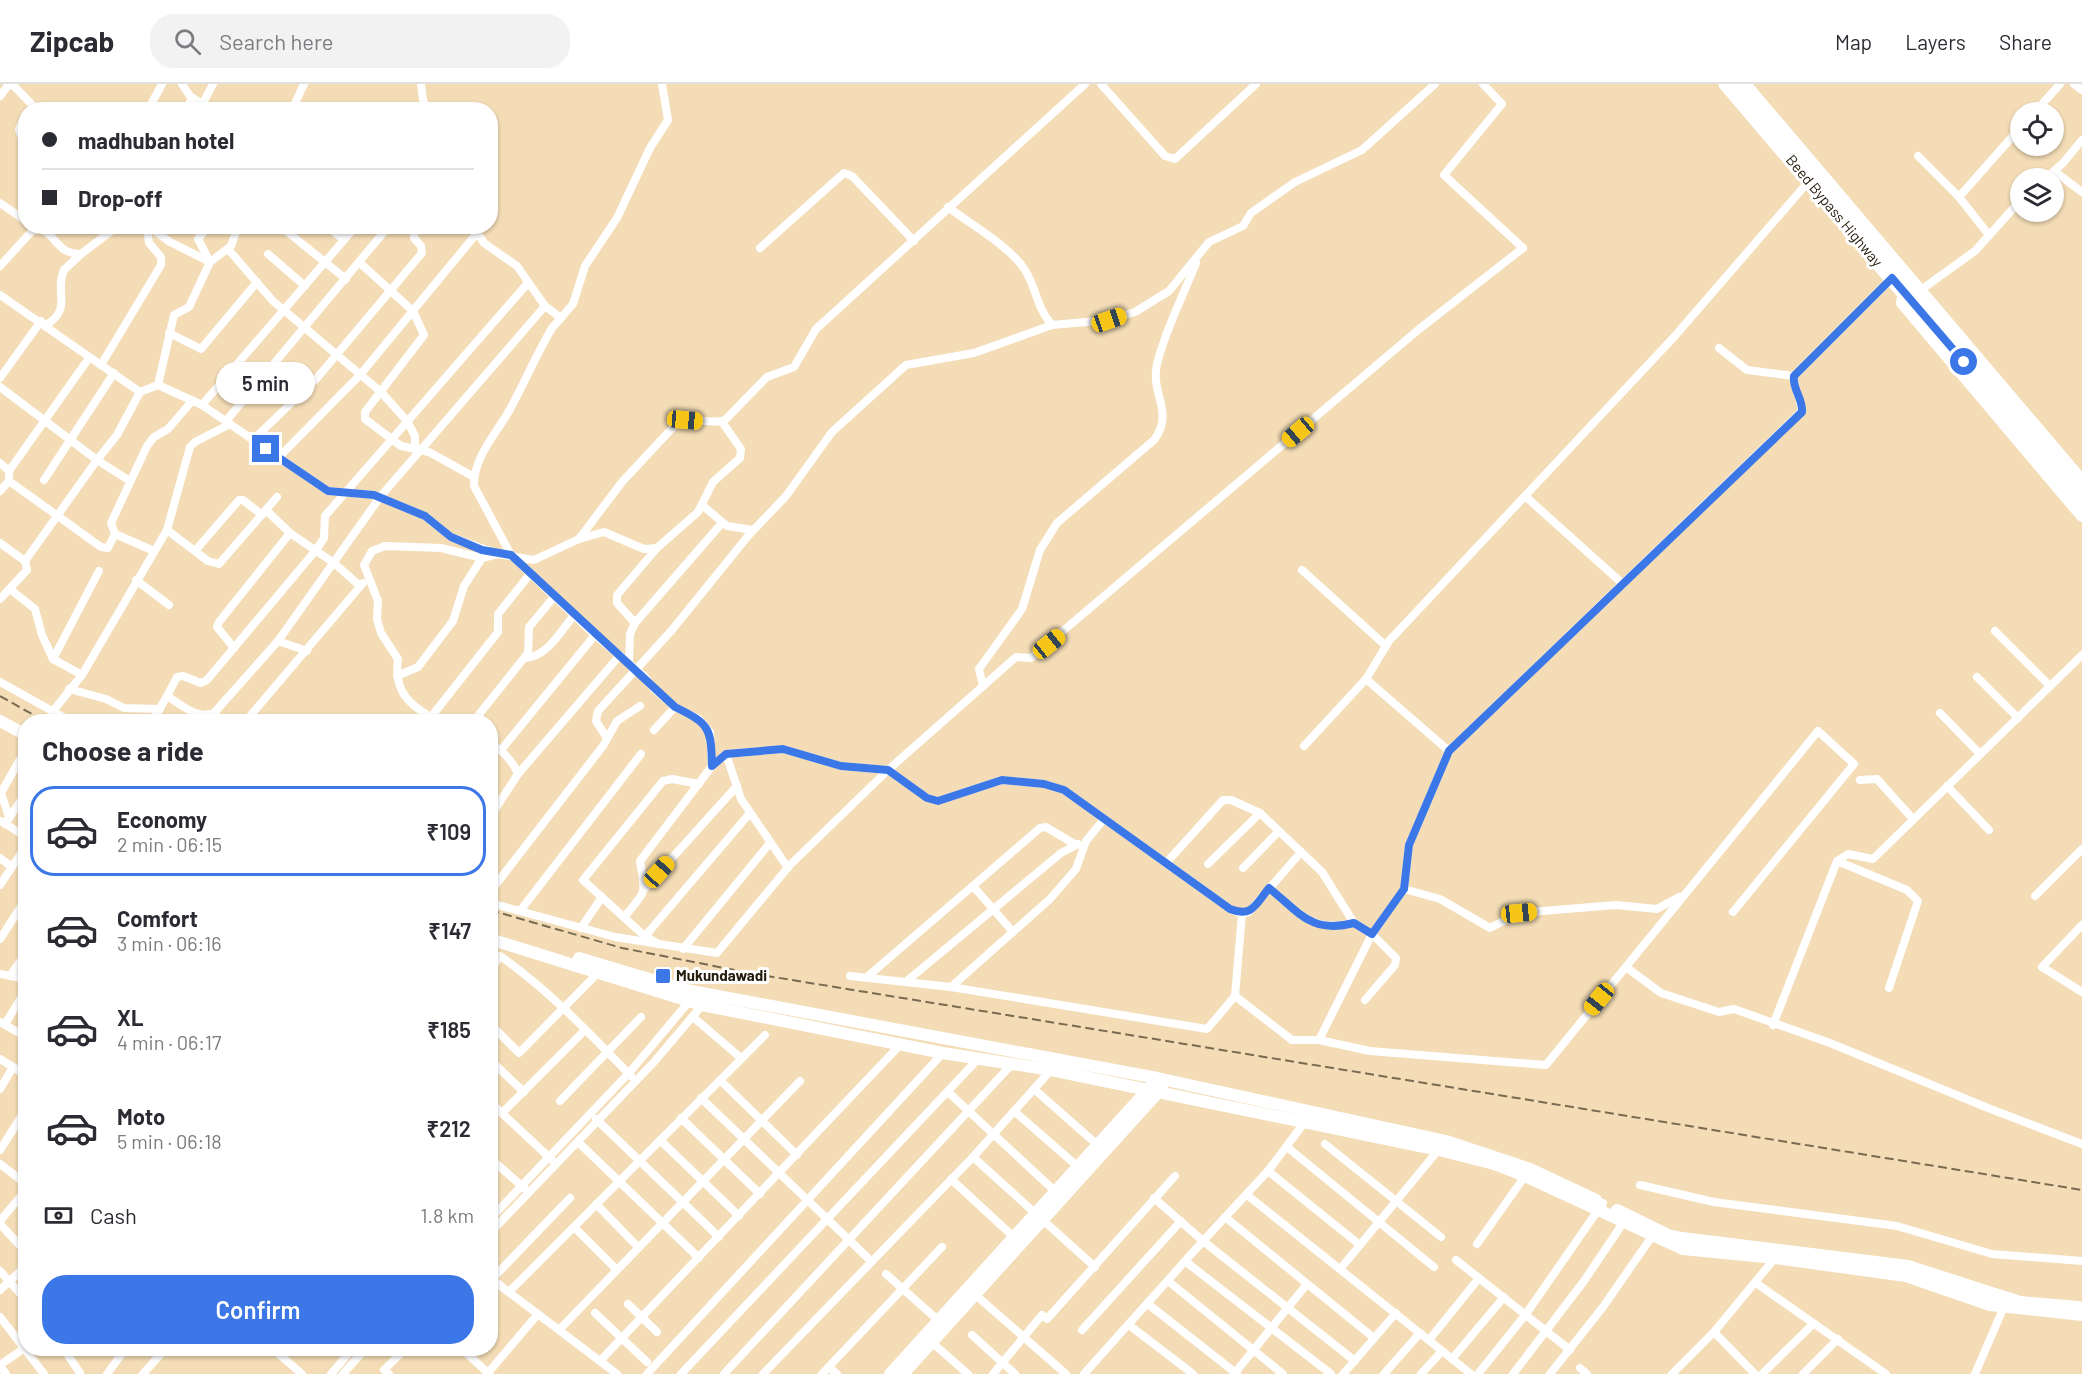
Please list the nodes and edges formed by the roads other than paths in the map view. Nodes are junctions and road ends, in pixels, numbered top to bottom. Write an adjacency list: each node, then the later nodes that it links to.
1 (11, 84): 19 (street); 20 (street)
2 (25, 84): 19 (street)
3 (162, 84): 23 (street)
4 (182, 84): 21 (street)
5 (213, 84): 26 (street)
6 (304, 84): 27 (street)
7 (421, 84): 28 (street)
8 (662, 84): 79 (street)
9 (1085, 84): 39 (street)
10 (1101, 84): 11 (street)
11 (1256, 84)
12 (1435, 84): 63 (street)
13 (1482, 84): 171 (street)
14 (1726, 84): 35 (highway, Beed Bypass Highway)
15 (1743, 84): 68 (highway, Beed Bypass Highway)
16 (2060, 84): 29 (street)
17 (2074, 84): 18 (street)
18 (2082, 90)
19 (19, 92): 22 (street)
20 (0, 96)
21 (193, 98): 24 (street); 25 (street)
22 (27, 102)
23 (152, 102)
24 (190, 102)
25 (201, 102)
26 (204, 102)
27 (296, 102)
28 (424, 102)
29 (2044, 102)
30 (2010, 139): 37 (street)
31 (2081, 143): 33 (street)
32 (1918, 156): 37 (street)
33 (2057, 168)
34 (2064, 178): 36 (street)
35 (1809, 181): 68 (highway, Beed Bypass Highway); 118 (street)
36 (2082, 192)
37 (1959, 197): 56 (street)
38 (0, 204): 41 (street)
39 (948, 207): 58 (street); 82 (street)
40 (2010, 212): 56 (street)
41 (18, 216)
42 (29, 234): 67 (street)
43 (50, 234): 61 (street)
44 (107, 234): 61 (street)
45 (150, 234): 87 (street)
46 (163, 234): 64 (street)
47 (202, 234): 64 (street)
48 (236, 234): 60 (street)
49 (290, 234): 65 (street)
50 (337, 234): 57 (street)
51 (349, 234): 57 (street)
52 (383, 234): 66 (street)
53 (414, 234): 73 (street)
54 (472, 234): 78 (street)
55 (478, 234): 71 (street)
56 (1989, 235): 74 (street)
57 (344, 240): 65 (street)
58 (914, 241): 59 (street); 101 (street)
59 (760, 248)
60 (228, 249): 64 (street); 70 (street)
61 (81, 254): 80 (street)
62 (268, 254): 72 (street)
63 (1198, 257): 82 (street); 171 (street)
64 (210, 262): 83 (street)
65 (326, 262): 69 (street); 72 (street)
66 (360, 263): 69 (street); 73 (street)
67 (0, 266)
68 (1893, 271): 74 (highway, Beed Bypass Highway); 90 (street)
69 (346, 279): 81 (street)
70 (257, 282): 77 (street); 83 (street)
71 (527, 284): 76 (street); 99 (street)
72 (305, 286): 77 (street)
73 (390, 290): 78 (street); 85 (street)
74 (1915, 290): 110 (street); 115 (highway, Beed Bypass Highway); 121 (highway, Beed Bypass Highway); 124 (street)
75 (0, 295): 80 (street)
76 (545, 306): 79 (street); 105 (street)
77 (285, 310): 81 (street); 97 (street)
78 (413, 311): 89 (street); 95 (street)
79 (561, 318): 111 (street)
80 (43, 323): 86 (street); 91 (street)
81 (304, 325): 85 (street); 100 (street)
82 (1052, 325): 128 (street)
83 (170, 333): 92 (street)
84 (1719, 348): 90 (street)
85 (336, 354): 89 (street); 103 (street)
86 (89, 358): 87 (street); 98 (street)
87 (101, 365): 88 (street)
88 (114, 373): 94 (street); 102 (street)
89 (360, 375): 95 (street); 106 (street)
90 (1794, 376): 147 (street)
91 (0, 378)
92 (158, 385): 94 (street); 96 (street)
93 (0, 387): 98 (street)
94 (140, 392): 107 (street)
95 (381, 392): 99 (street); 104 (street)
96 (192, 401): 97 (street); 114 (street)
97 (202, 405): 100 (street)
98 (46, 421): 102 (street); 109 (street)
99 (407, 421): 104 (street); 105 (street)
100 (228, 422): 103 (street); 127 (street)
101 (722, 422): 122 (street); 131 (street)
102 (72, 439): 107 (street); 112 (street)
103 (253, 440): 106 (street)
104 (391, 440): 105 (street); 117 (street)
105 (418, 449): 111 (street); 120 (street)
106 (279, 457): 117 (street)
107 (97, 460): 114 (street); 125 (street)
108 (0, 463): 109 (street)
109 (9, 471): 113 (street)
110 (2082, 474)
111 (474, 477): 138 (street)
112 (44, 480)
113 (9, 481): 116 (street); 125 (street)
114 (130, 481): 130 (street)
115 (2082, 483)
116 (0, 491)
117 (345, 493): 120 (street); 134 (street)
118 (1525, 496): 147 (street); 158 (street)
119 (278, 497): 123 (street)
120 (381, 497): 137 (street); 141 (street)
121 (2082, 502)
122 (703, 506): 126 (street); 133 (street)
123 (264, 512): 129 (street); 135 (street); 135 (street)
124 (2082, 516)
125 (58, 517): 130 (street); 140 (street)
126 (722, 523): 128 (street); 154 (street)
127 (167, 530): 135 (street); 136 (street)
128 (753, 530): 165 (street)
129 (290, 532): 134 (street); 159 (street)
130 (115, 534): 136 (street)
131 (579, 538): 133 (street); 138 (street)
132 (0, 543): 140 (street)
133 (657, 548): 154 (street)
134 (316, 550): 141 (street); 159 (street)
135 (195, 551)
136 (154, 552): 146 (street)
137 (498, 554): 138 (street); 139 (street)
138 (511, 555): 144 (street)
139 (482, 558): 145 (street); 167 (street)
140 (25, 561): 149 (street)
141 (334, 562): 148 (street); 157 (street)
142 (1302, 570): 158 (street)
143 (99, 571): 163 (street)
144 (530, 574): 150 (street); 187 (street)
145 (367, 578): 148 (street); 167 (street)
146 (136, 580): 152 (street); 166 (street)
147 (1623, 584): 198 (street)
148 (360, 586): 160 (street)
149 (10, 589): 151 (street); 163 (street)
150 (554, 597): 153 (street); 164 (street)
151 (0, 599)
152 (169, 605)
153 (574, 615): 156 (street); 164 (street)
154 (635, 622): 165 (street)
155 (1995, 631): 172 (street)
156 (595, 635): 161 (street); 197 (street)
157 (278, 641): 160 (street); 180 (street)
158 (1386, 646): 169 (street)
159 (234, 648): 174 (street)
160 (307, 651): 185 (street)
161 (620, 656): 165 (street); 205 (street)
162 (2082, 656): 172 (street)
163 (54, 658): 166 (street)
164 (525, 658): 188 (street)
165 (632, 665): 176 (street); 194 (street)
166 (82, 675): 173 (street)
167 (397, 676): 186 (street)
168 (1977, 677): 189 (street)
169 (1366, 679): 195 (street); 198 (street)
170 (0, 682): 178 (street)
171 (983, 686): 204 (street)
172 (2050, 686): 189 (street)
173 (69, 689): 177 (street); 178 (street)
174 (167, 696): 177 (street); 184 (street)
175 (640, 705): 194 (street)
176 (675, 707): 192 (street); 203 (street)
177 (159, 710): 183 (street)
178 (53, 711): 182 (street)
179 (0, 712): 191 (street)
180 (214, 713)
181 (1940, 713): 201 (street)
182 (58, 714)
183 (157, 714)
184 (196, 714)
185 (252, 714)
186 (426, 714)
187 (439, 714)
188 (480, 714)
189 (2018, 718): 201 (street)
190 (0, 721): 193 (street)
191 (18, 722)
192 (654, 730)
193 (18, 731)
194 (607, 738): 233 (street)
195 (1305, 746)
196 (498, 748): 197 (street)
197 (501, 750): 205 (street)
198 (1449, 751): 238 (street)
199 (641, 754): 245 (street)
200 (726, 754): 203 (street); 204 (street); 208 (street)
201 (1980, 754): 209 (street)
202 (18, 763): 216 (street)
203 (712, 766): 207 (street)
204 (888, 770): 214 (street); 231 (street)
205 (518, 774): 211 (street)
206 (1860, 780): 215 (street)
207 (699, 784): 237 (street); 241 (street)
208 (737, 786): 212 (street); 237 (street)
209 (1947, 786): 215 (street); 217 (street)
210 (18, 803): 216 (street)
211 (498, 805)
212 (750, 813): 221 (street); 255 (street)
213 (1260, 813): 219 (street); 228 (street); 229 (street)
214 (1104, 819): 220 (street); 228 (street)
215 (1913, 819): 227 (street)
216 (5, 820): 218 (street)
217 (1989, 830)
218 (18, 831)
219 (1279, 831): 224 (street); 232 (street)
220 (1086, 841): 222 (street); 252 (street)
221 (770, 843): 231 (street); 260 (street)
222 (1076, 845): 235 (street); 243 (street)
223 (2082, 849): 240 (street)
224 (1301, 852): 236 (street); 249 (street)
225 (0, 858): 230 (street)
226 (18, 858): 230 (street)
227 (1837, 861): 273 (street); 283 (street)
228 (1167, 862): 247 (street)
229 (1208, 864)
230 (12, 867): 234 (street)
231 (788, 868): 260 (street)
232 (1243, 868)
233 (498, 881)
234 (0, 885)
235 (973, 886): 243 (street); 268 (street)
236 (1269, 888): 247 (street); 249 (street)
237 (644, 889): 248 (street)
238 (1404, 889): 239 (street); 254 (street)
239 (1684, 893): 246 (street); 264 (street)
240 (2035, 896)
241 (602, 897): 248 (street); 251 (street)
242 (498, 905): 245 (street)
243 (992, 910): 252 (street); 271 (street)
244 (18, 911): 256 (street)
245 (520, 911): 251 (street)
246 (1733, 912)
247 (1242, 914): 275 (street)
248 (625, 916): 255 (street)
249 (1354, 923): 254 (street)
250 (2082, 925): 274 (street)
251 (581, 928): 259 (street)
252 (1013, 932): 272 (street)
253 (498, 934): 276 (street)
254 (1372, 934): 277 (street); 288 (street)
255 (646, 935): 259 (street)
256 (0, 939)
257 (498, 940): 276 (street)
258 (498, 945): 261 (street)
259 (661, 946): 260 (street)
260 (683, 949)
261 (500, 956): 262 (street); 279 (street)
262 (498, 959)
263 (18, 964): 266 (street)
264 (1626, 967): 283 (street); 288 (street)
265 (0, 974): 266 (street)
266 (10, 976): 269 (street)
267 (850, 976): 268 (street)
268 (867, 977): 271 (street)
269 (18, 978)
270 (593, 978): 279 (street)
271 (908, 981): 272 (street)
272 (951, 987): 275 (street)
273 (1889, 988)
274 (2082, 992)
275 (1235, 996): 288 (street)
276 (699, 999): 281 (street); 289 (street); 300 (street); 302 (street)
277 (1365, 1000)
278 (18, 1001): 282 (street)
279 (563, 1008): 284 (street); 286 (street)
280 (641, 1017): 290 (street)
281 (693, 1017): 294 (street); 303 (street)
282 (2, 1023): 285 (street)
283 (1773, 1025): 327 (street)
284 (585, 1030): 290 (street); 308 (street)
285 (18, 1032)
286 (498, 1032)
287 (765, 1035): 294 (street)
288 (1319, 1040)
289 (900, 1045): 291 (street); 332 (street)
290 (608, 1053): 300 (street); 311 (street)
291 (943, 1053): 292 (street); 358 (street)
292 (981, 1057): 295 (street); 309 (street)
293 (0, 1059): 296 (street)
294 (741, 1059): 301 (street)
295 (1013, 1064): 299 (street); 314 (street)
296 (14, 1068): 298 (street); 305 (street)
297 (498, 1068): 308 (street)
298 (18, 1070)
299 (1052, 1070): 306 (street); 307 (street)
300 (629, 1073): 303 (street); 316 (street)
301 (720, 1080): 310 (street); 319 (street)
302 (1163, 1080): 307 (street); 317 (street)
303 (636, 1081): 320 (street)
304 (801, 1081): 319 (street)
305 (0, 1089)
306 (1034, 1089): 313 (street); 329 (street)
307 (1152, 1091): 317 (street); 329 (street)
308 (524, 1092): 315 (street)
309 (948, 1092): 314 (street); 367 (street)
310 (701, 1098): 318 (street); 323 (street)
311 (560, 1101)
312 (498, 1109): 315 (street)
313 (1014, 1111): 322 (street); 340 (street)
314 (969, 1112): 322 (street); 378 (street)
315 (502, 1113): 334 (street)
316 (591, 1114): 320 (street); 334 (street)
317 (1308, 1117): 328 (street); 330 (street)
318 (681, 1118): 324 (street); 335 (street)
319 (762, 1120): 323 (street); 332 (street)
320 (598, 1121): 325 (street); 336 (street)
321 (18, 1122): 331 (street)
322 (994, 1134): 333 (street); 353 (street)
323 (744, 1139): 335 (street); 342 (street)
324 (660, 1140): 336 (street); 348 (street)
325 (579, 1142): 339 (street); 347 (street)
326 (1325, 1144): 359 (street)
327 (2082, 1144)
328 (1443, 1145): 344 (street); 359 (street); 362 (street)
329 (1100, 1147): 340 (street); 353 (street)
330 (1287, 1148): 341 (street); 370 (street)
331 (0, 1150)
332 (797, 1155): 342 (street)
333 (973, 1157): 346 (street); 365 (street)
334 (549, 1158): 339 (street); 350 (street)
335 (723, 1160): 348 (street); 352 (street)
336 (639, 1161): 347 (street); 360 (street)
337 (0, 1164): 345 (street)
338 (498, 1165): 350 (street)
339 (557, 1165): 351 (street)
340 (1077, 1166): 353 (street)
341 (1268, 1171): 354 (street); 383 (street)
342 (780, 1173): 352 (street); 358 (street)
343 (1175, 1176): 356 (street)
344 (1525, 1176): 362 (street); 382 (street)
345 (18, 1178)
346 (951, 1179): 379 (street); 388 (street)
347 (618, 1182): 361 (street); 372 (street)
348 (702, 1182): 360 (street); 364 (street)
349 (1640, 1185): 390 (street)
350 (522, 1187): 351 (street); 363 (street)
351 (529, 1194): 373 (street)
352 (760, 1194): 364 (street)
353 (1058, 1194): 365 (street)
354 (1247, 1195): 366 (street); 394 (street)
355 (570, 1198): 399 (street)
356 (1154, 1198): 368 (street); 393 (street)
357 (18, 1200): 369 (street)
358 (808, 1200): 367 (street); 475 (street)
359 (1396, 1201): 370 (street); 377 (street)
360 (682, 1202): 372 (street); 376 (street)
361 (596, 1204): 374 (street); 384 (street)
362 (1601, 1207): 371 (street); 375 (street); 420 (street)
363 (498, 1211)
364 (739, 1216): 376 (street)
365 (1038, 1217): 379 (street); 393 (street)
366 (1225, 1217): 380 (street); 405 (street)
367 (828, 1218): 378 (street); 476 (street)
368 (1181, 1221): 380 (street); 429 (street)
369 (0, 1222): 381 (street)
370 (1379, 1222): 383 (street); 392 (street)
371 (1623, 1222): 375 (street); 431 (street)
372 (661, 1223): 384 (street); 386 (street)
373 (498, 1224)
374 (574, 1227): 395 (street); 410 (street)
375 (1654, 1233): 387 (street); 412 (street); 443 (street)
376 (719, 1237): 386 (street)
377 (1441, 1237)
378 (850, 1239): 388 (street); 477 (street)
379 (1017, 1240): 409 (street)
380 (1203, 1241): 391 (street); 415 (street)
381 (18, 1243)
382 (1477, 1244)
383 (1360, 1245): 394 (street)
384 (638, 1246): 395 (street)
385 (942, 1247): 406 (street)
386 (699, 1258): 423 (street)
387 (1775, 1258): 403 (street); 412 (street)
388 (871, 1260): 478 (street)
389 (1456, 1260): 400 (street)
390 (2082, 1261)
391 (1186, 1262): 402 (street); 427 (street)
392 (1434, 1267)
393 (1095, 1268): 436 (street)
394 (1341, 1268): 418 (street)
395 (616, 1269): 428 (street)
396 (0, 1271): 401 (street)
397 (18, 1274): 401 (street)
398 (886, 1274): 406 (street)
399 (498, 1277)
400 (1479, 1278): 411 (street); 441 (street)
401 (10, 1281): 407 (street); 408 (street)
402 (1168, 1281): 414 (street); 442 (street)
403 (1756, 1283): 425 (street); 432 (street)
404 (498, 1284): 410 (street)
405 (1307, 1284): 415 (street); 437 (street)
406 (903, 1288): 424 (street); 461 (street)
407 (0, 1290)
408 (18, 1290)
409 (972, 1291): 424 (street); 436 (street); 439 (street)
410 (509, 1292): 419 (street)
411 (1503, 1297): 420 (street); 455 (street)
412 (2006, 1303): 416 (street); 421 (street); 463 (street)
413 (628, 1304): 423 (street)
414 (1148, 1304): 426 (street); 488 (street)
415 (1286, 1307): 427 (street); 457 (street)
416 (2082, 1307)
417 (595, 1313): 435 (street)
418 (1396, 1313): 433 (street); 437 (street)
419 (538, 1314): 428 (street); 473 (street)
420 (1526, 1314): 431 (street); 494 (street)
421 (2082, 1316)
422 (0, 1317): 438 (street)
423 (642, 1318): 430 (street); 435 (street)
424 (939, 1321): 439 (street)
425 (1813, 1324): 440 (street); 499 (street)
426 (1129, 1325): 486 (street); 487 (street)
427 (1271, 1327): 442 (street); 490 (street)
428 (559, 1330): 456 (street)
429 (1082, 1330)
430 (657, 1332)
431 (1547, 1332): 443 (street); 495 (street)
432 (1713, 1332): 497 (street); 498 (street)
433 (1420, 1333): 441 (street); 492 (street)
434 (972, 1335): 459 (street)
435 (622, 1338): 456 (street); 458 (street)
436 (1025, 1338): 459 (street); 485 (street)
437 (1374, 1338): 457 (street)
438 (18, 1339)
439 (928, 1339): 480 (street); 481 (street); 482 (street)
440 (1838, 1339): 500 (street); 501 (street)
441 (1429, 1340): 444 (street)
442 (1253, 1349): 488 (street); 489 (street)
443 (1570, 1350): 496 (street)
444 (1442, 1351): 455 (street); 493 (street)
445 (18, 1352): 460 (street)
446 (31, 1356): 465 (street)
447 (69, 1356): 466 (street)
448 (120, 1356): 467 (street)
449 (159, 1356): 468 (street)
450 (281, 1356): 469 (street)
451 (346, 1356): 470 (street)
452 (359, 1356): 471 (street)
453 (398, 1356): 472 (street)
454 (469, 1356): 473 (street)
455 (1452, 1359): 462 (street)
456 (600, 1361): 474 (street)
457 (1355, 1361): 491 (street)
458 (647, 1362)
459 (1003, 1363): 483 (street); 484 (street)
460 (0, 1365): 464 (street)
461 (825, 1371): 479 (street)
462 (1465, 1372)
463 (1978, 1373)
464 (6, 1374)
465 (44, 1374)
466 (81, 1374)
467 (106, 1374)
468 (143, 1374)
469 (302, 1374)
470 (331, 1374)
471 (343, 1374)
472 (389, 1374)
473 (488, 1374)
474 (617, 1374)
475 (648, 1374)
476 (681, 1374)
477 (723, 1374)
478 (764, 1374)
479 (837, 1374)
480 (890, 1374)
481 (903, 1374)
482 (968, 1374)
483 (993, 1374)
484 (1015, 1374)
485 (1066, 1374)
486 (1084, 1374)
487 (1193, 1374)
488 (1235, 1374)
489 (1283, 1374)
490 (1331, 1374)
491 (1343, 1374)
492 (1384, 1374)
493 (1422, 1374)
494 (1478, 1374)
495 (1513, 1374)
496 (1550, 1374)
497 (1672, 1374)
498 (1755, 1374)
499 (1762, 1374)
500 (1803, 1374)
501 (1886, 1374)

